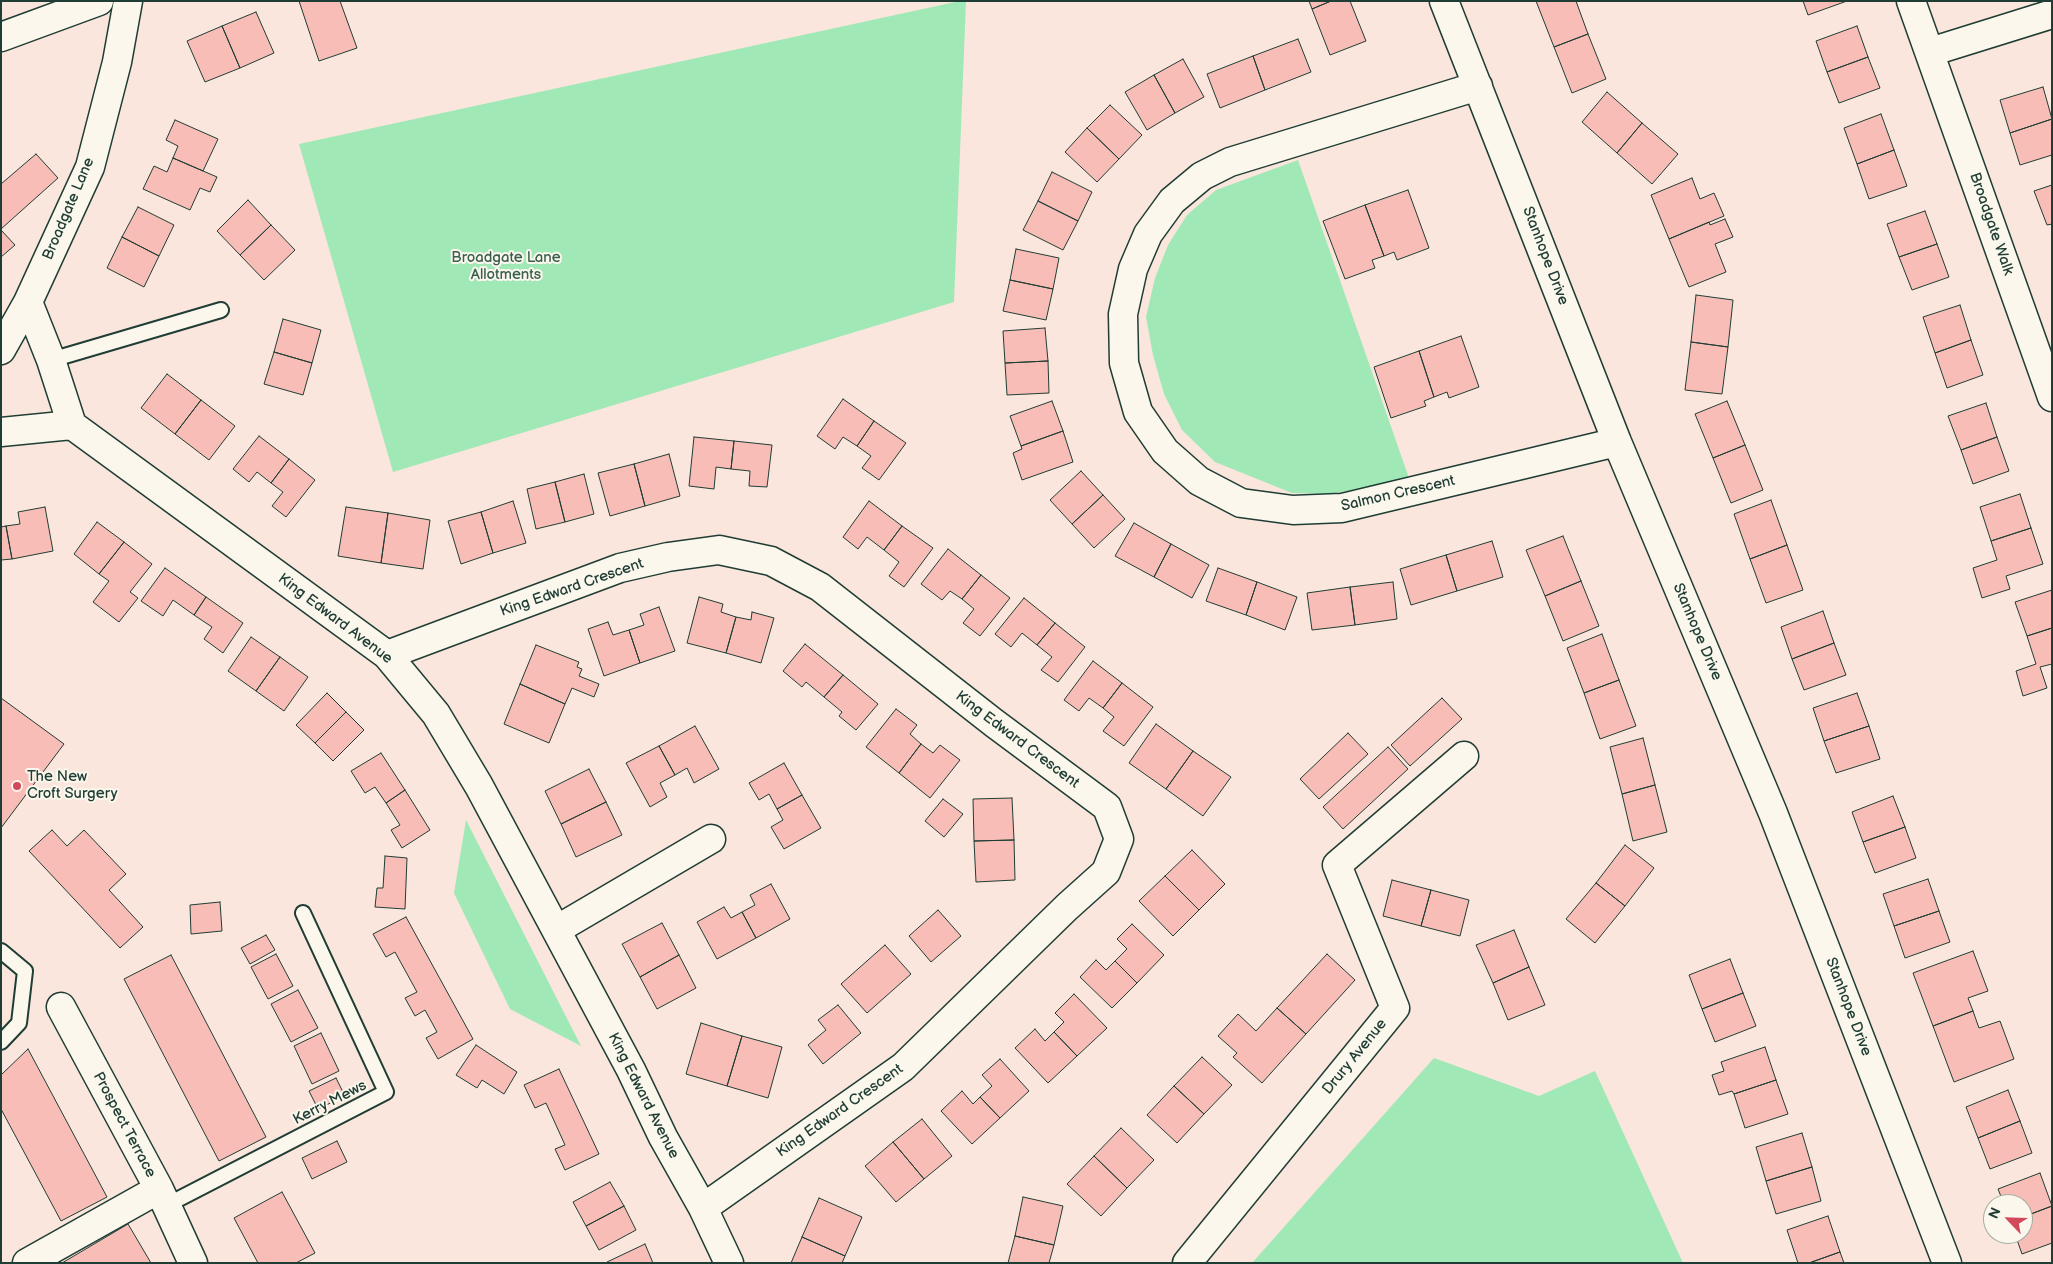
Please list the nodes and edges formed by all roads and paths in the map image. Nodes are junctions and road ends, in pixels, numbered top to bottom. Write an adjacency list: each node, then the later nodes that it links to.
1 (99, 1): 6 (street)
2 (128, 1): 9 (street, Broadgate Lane)
3 (1444, 1): 8 (street, Stanhope Drive)
4 (1911, 1): 7 (street, Broadgate Walk)
5 (2052, 14): 7 (street)
6 (1, 37)
7 (1930, 52): 13 (street, Broadgate Walk)
8 (1478, 86): 16 (street, Stanhope Drive); 16 (street, Salmon Crescent)
9 (28, 302): 11 (street, Broadgate Lane); 12 (street)
10 (221, 310): 12 (lane)
11 (1, 350)
12 (51, 360): 14 (street)
13 (2052, 397)
14 (72, 425): 15 (street); 17 (street, King Edward Avenue)
15 (1, 432)
16 (1617, 442): 31 (street, Stanhope Drive)
17 (386, 655): 21 (street, King Edward Avenue); 26 (street, King Edward Crescent)
18 (1464, 756): 30 (street, Drury Avenue)
19 (711, 839): 21 (street)
20 (303, 913): 25 (lane, Kerry Mews)
21 (556, 930): 26 (street, King Edward Avenue)
22 (1, 952): 24 (lane)
23 (61, 1007): 25 (street, Prospect Terrace)
24 (1, 1042)
25 (163, 1197): 27 (street, Prospect Terrace); 28 (street)
26 (703, 1208): 29 (street, King Edward Avenue)
27 (27, 1263)
28 (193, 1263)
29 (729, 1263)
30 (1187, 1263)
31 (1947, 1263)

